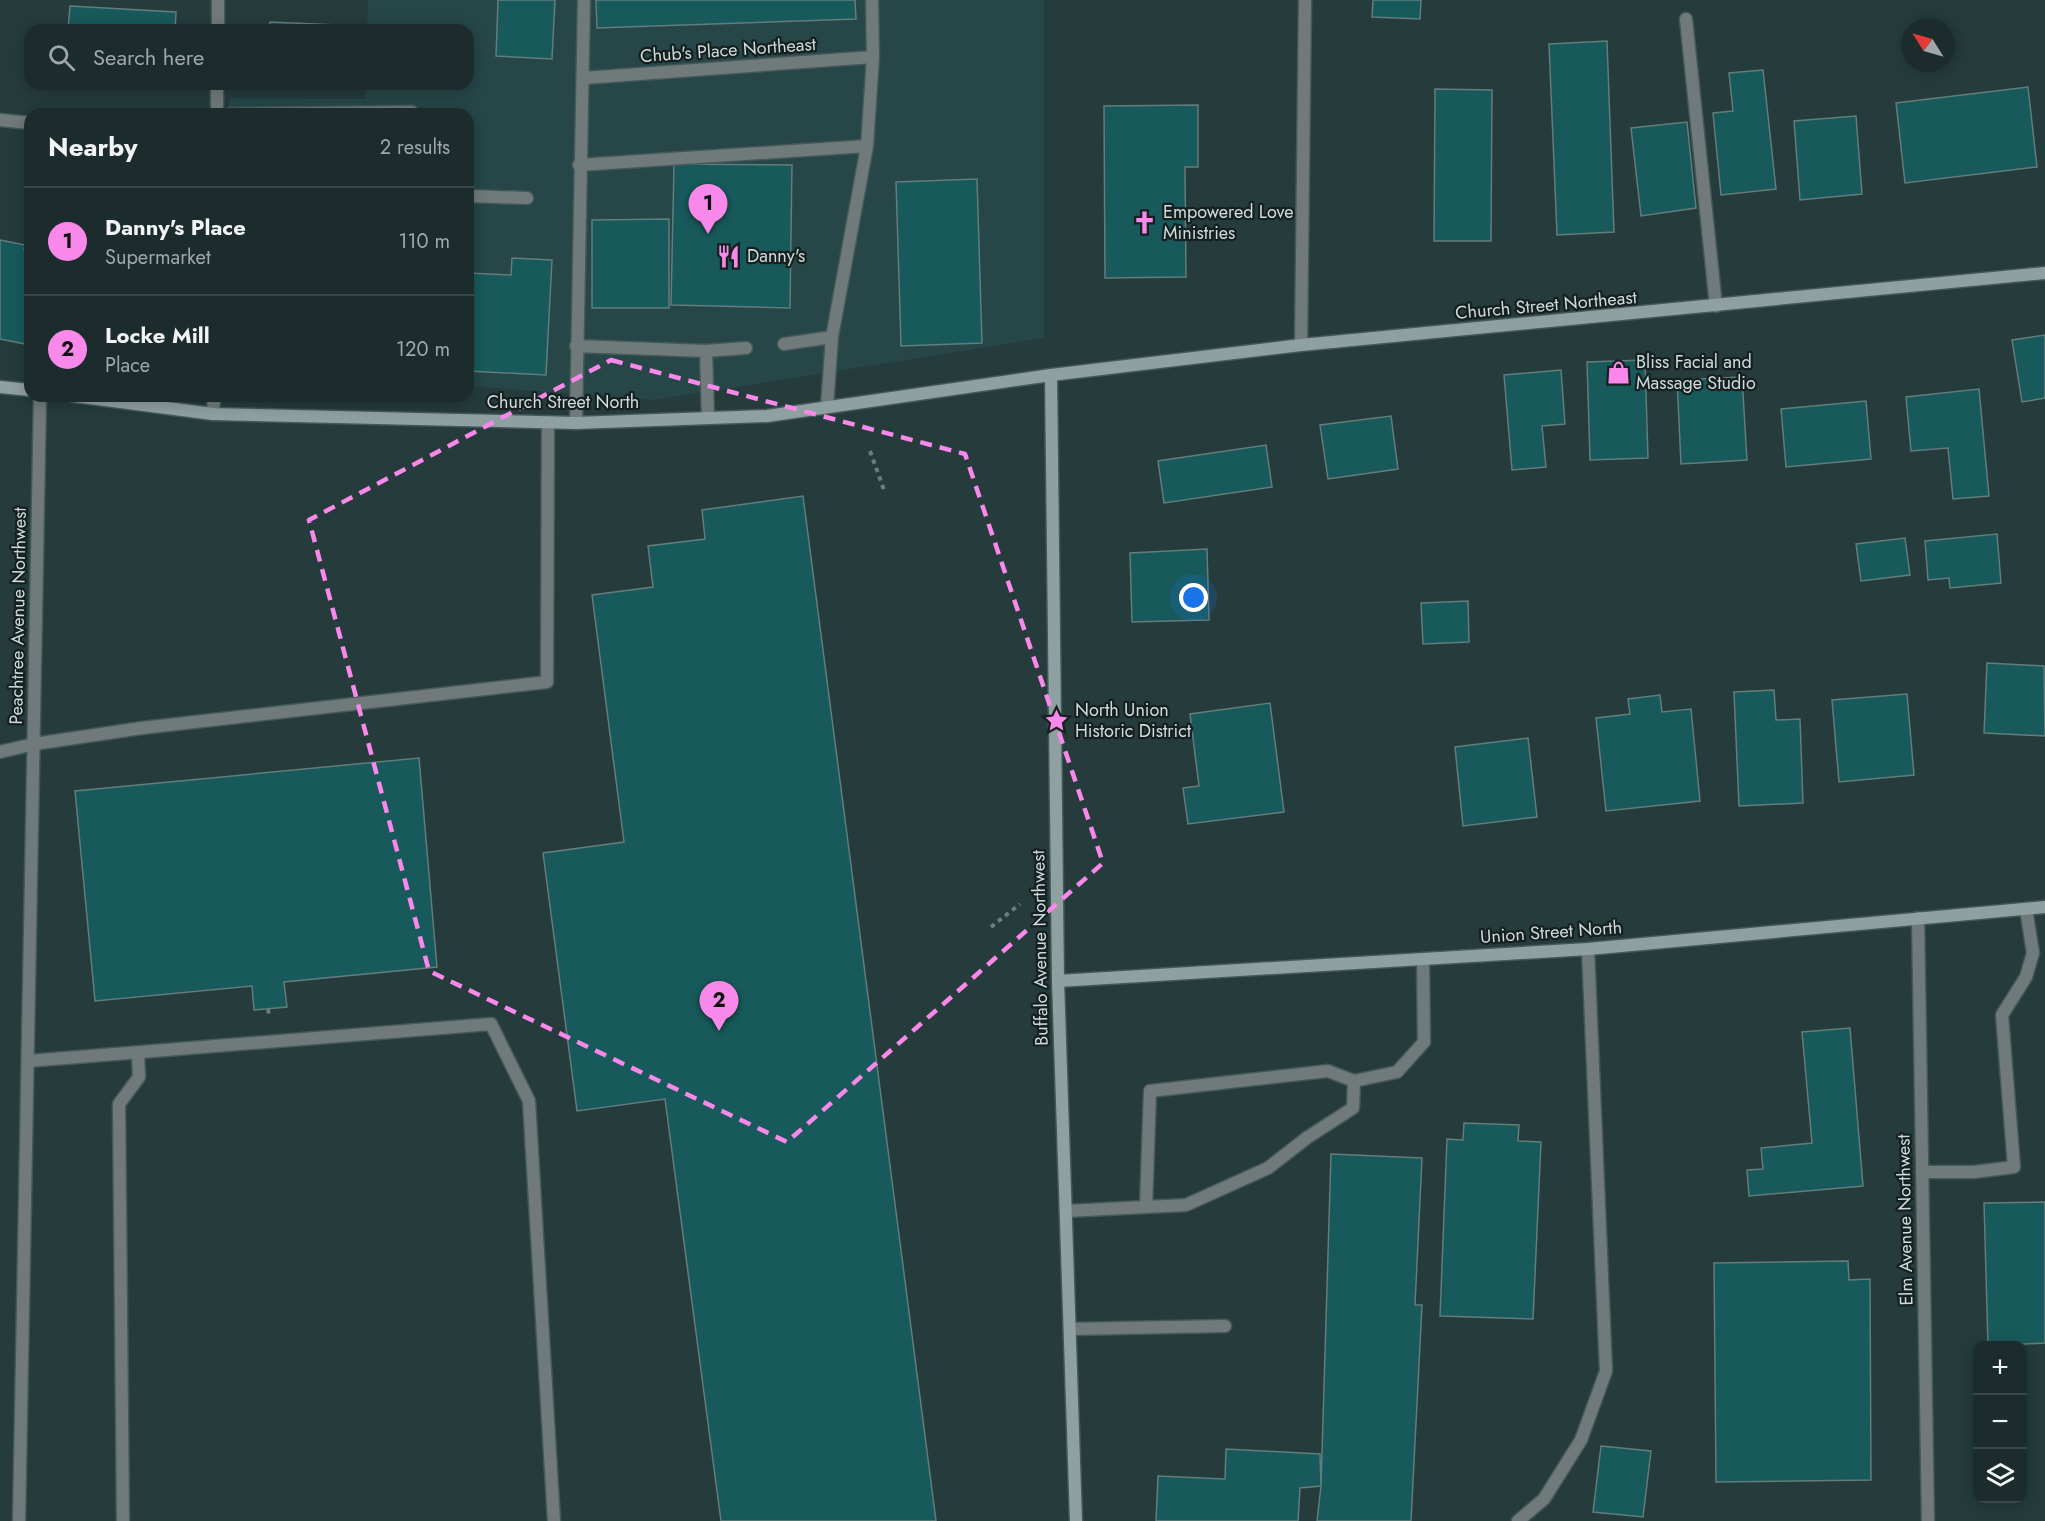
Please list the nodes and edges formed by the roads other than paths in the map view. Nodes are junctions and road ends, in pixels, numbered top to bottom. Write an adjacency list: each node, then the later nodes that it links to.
1 (218, 0): 6 (street)
2 (584, 0): 8 (street)
3 (872, 0): 7 (street)
4 (1305, 0): 21 (street)
5 (1686, 19): 18 (street)
6 (218, 24)
7 (873, 57): 8 (street, Chub's Place Northeast); 13 (street)
8 (584, 78): 14 (street)
9 (217, 90): 10 (street)
10 (216, 108)
11 (0, 120): 12 (street)
12 (24, 122)
13 (867, 146): 14 (street); 19 (street)
14 (579, 165): 22 (street)
15 (474, 196): 16 (street)
16 (526, 198)
17 (2045, 273): 18 (street, Church Street Northeast)
18 (1716, 306): 21 (street, Church Street Northeast)
19 (832, 338): 20 (street); 31 (street)
20 (784, 344)
21 (1301, 345): 25 (street, Church Street Northeast)
22 (576, 346): 24 (street); 35 (street)
23 (746, 348): 24 (street)
24 (706, 351): 33 (street)
25 (1051, 375): 31 (street, Church Street North); 43 (street, Buffalo Avenue Northwest)
26 (0, 387): 27 (street)
27 (24, 389)
28 (40, 402): 36 (street, Peachtree Avenue Northwest)
29 (155, 402): 32 (street, Church Street North)
30 (214, 402): 32 (street)
31 (827, 407): 33 (street, Church Street North)
32 (213, 414): 34 (street, Church Street North)
33 (708, 418): 35 (street, Church Street North)
34 (548, 422): 35 (street, Church Street North); 36 (street)
35 (576, 423)
36 (34, 744): 37 (street); 45 (street, Peachtree Avenue Northwest)
37 (0, 752)
38 (2045, 907): 39 (street, Union Street North)
39 (2026, 909): 40 (street, Union Street North); 47 (street)
40 (1918, 918): 41 (street, Union Street North); 47 (street, Elm Avenue Northwest)
41 (1588, 948): 42 (street, Union Street North); 56 (street)
42 (1423, 958): 43 (street, Union Street North); 46 (street)
43 (1058, 981): 49 (street, Buffalo Avenue Northwest)
44 (138, 1054): 45 (street); 53 (street); 54 (street)
45 (28, 1061): 52 (street, Peachtree Avenue Northwest)
46 (1354, 1081): 48 (street); 48 (street)
47 (1922, 1172): 57 (street, Elm Avenue Northwest)
48 (1146, 1207): 49 (street)
49 (1066, 1211): 51 (street, Buffalo Avenue Northwest)
50 (1226, 1326): 51 (street)
51 (1070, 1329): 55 (street, Buffalo Avenue Northwest)
52 (19, 1521)
53 (123, 1521)
54 (554, 1521)
55 (1076, 1521)
56 (1518, 1521)
57 (1928, 1521)

